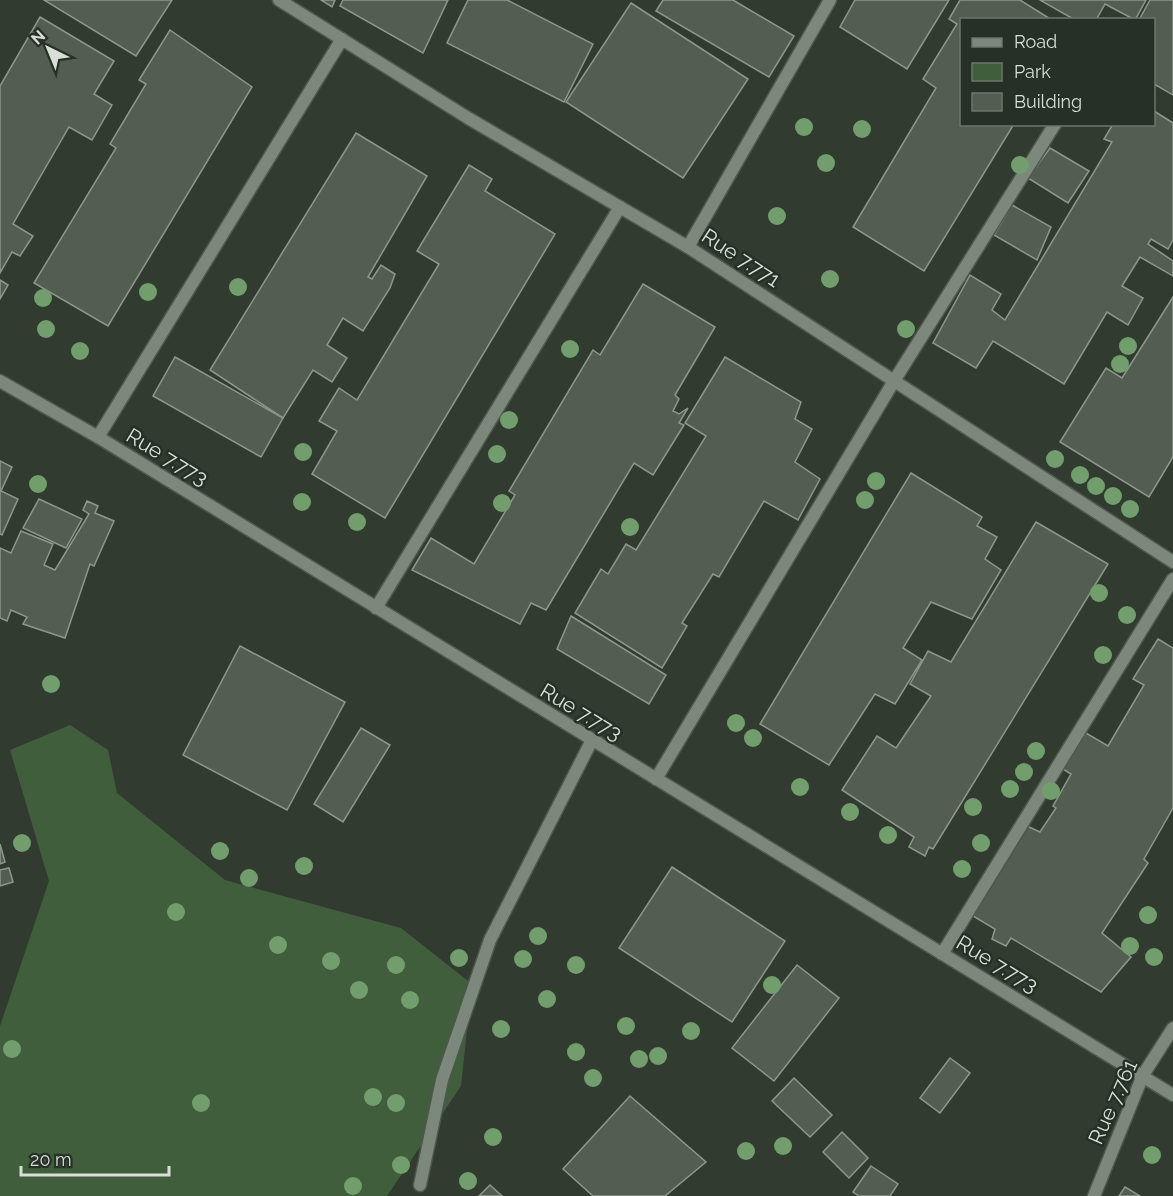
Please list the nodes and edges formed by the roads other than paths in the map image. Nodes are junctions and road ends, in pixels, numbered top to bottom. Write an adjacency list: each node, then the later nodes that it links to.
1 (279, 0): 3 (street, Rue 7.771)
2 (830, 0): 6 (street)
3 (342, 39): 5 (street, Rue 7.771); 9 (street)
4 (1054, 126): 8 (street)
5 (620, 207): 6 (street, Rue 7.771); 12 (street)
6 (688, 247): 8 (street, Rue 7.771)
7 (0, 381): 9 (street, Rue 7.773)
8 (894, 381): 10 (street, Rue 7.771); 14 (street)
9 (98, 437): 12 (street, Rue 7.773)
10 (1173, 562)
11 (1173, 579): 15 (street)
12 (376, 608): 13 (street, Rue 7.773)
13 (591, 742): 14 (street, Rue 7.773); 19 (street)
14 (656, 779): 15 (street, Rue 7.773)
15 (942, 954): 17 (street, Rue 7.773)
16 (1173, 1028): 17 (street, Rue 7.761)
17 (1143, 1075): 18 (street, Rue 7.773); 20 (street, Rue 7.761)
18 (1173, 1095)
19 (420, 1185)
20 (1094, 1196)

